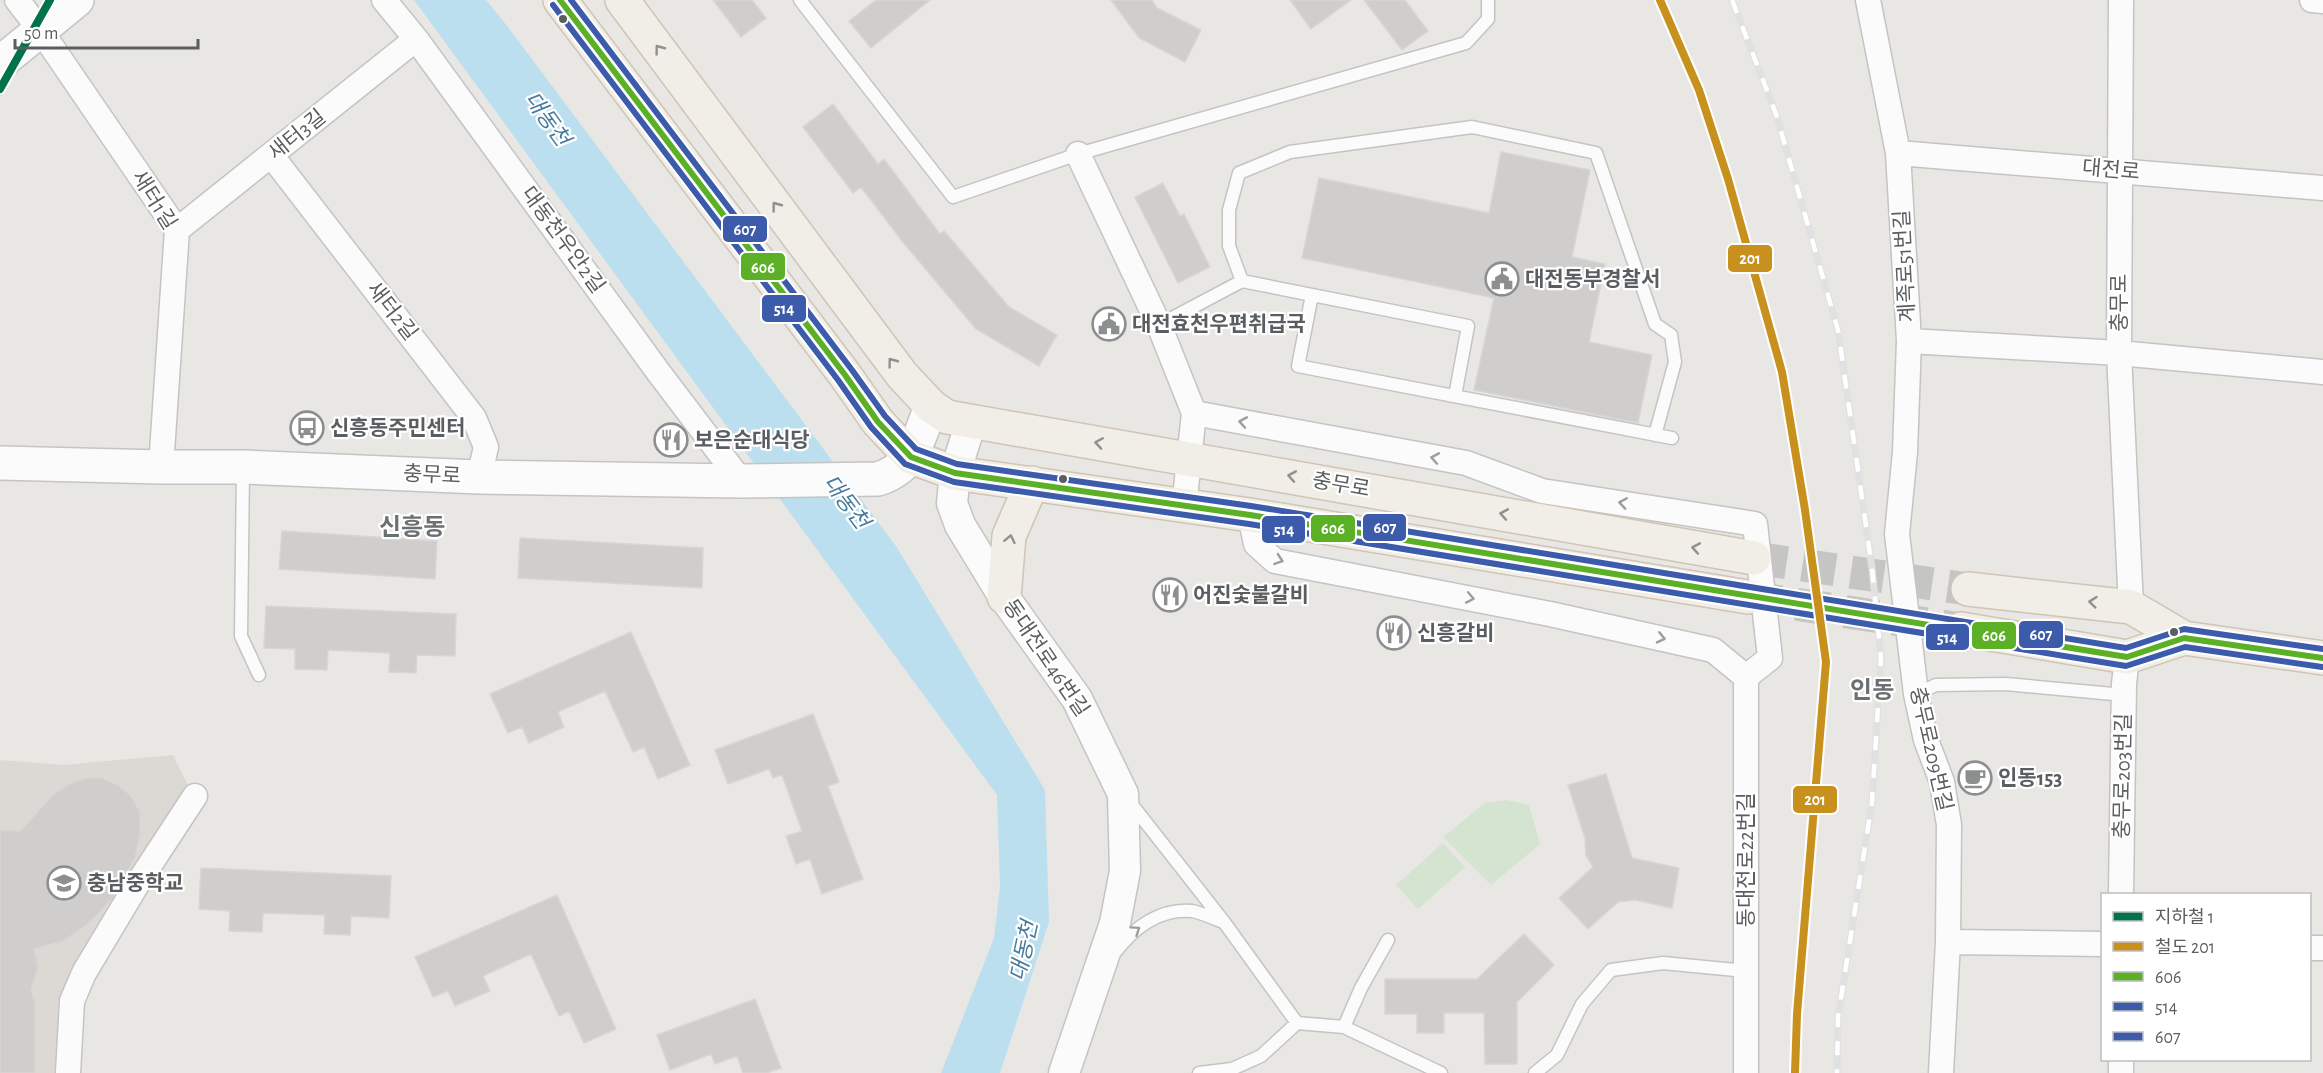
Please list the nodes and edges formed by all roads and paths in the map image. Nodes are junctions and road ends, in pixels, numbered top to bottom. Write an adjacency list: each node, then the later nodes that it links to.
1 (18, 0): 12 (street, 새터1길)
2 (78, 0): 12 (main road)
3 (384, 0): 13 (street, 대동천우안2길)
4 (560, 0): 33 (main road)
5 (622, 0): 28 (main road, one-way to 5)
6 (800, 0): 16 (lane)
7 (1488, 0): 16 (lane)
8 (1868, 0): 15 (street, 계족로51번길)
9 (2121, 0): 18 (street, 충무로)
10 (2312, 0): 11 (street)
11 (2323, 1)
12 (41, 31): 14 (main road); 20 (street, 새터1길)
13 (416, 39): 17 (street, 새터3길); 40 (street, 대동천우안2길)
14 (0, 63)
15 (1898, 153): 18 (street, 대전로); 24 (street, 계족로51번길)
16 (1078, 154): 23 (street)
17 (272, 155): 20 (street, 새터3길); 39 (street, 새터2길)
18 (2121, 170): 19 (street, 대전로); 25 (street, 충무로)
19 (2323, 188)
20 (177, 230): 36 (street, 새터1길)
21 (1242, 281): 22 (lane); 23 (lane); 31 (lane)
22 (1312, 295): 27 (lane); 27 (lane)
23 (1159, 325): 29 (street)
24 (1909, 341): 25 (street); 44 (street, 계족로51번길)
25 (2119, 353): 26 (street); 49 (street, 충무로)
26 (2323, 372)
27 (1455, 396): 31 (lane)
28 (930, 406): 30 (main road, 충무로); 33 (main road)
29 (1194, 413): 34 (street); 55 (street, one-way to 29)
30 (971, 422): 34 (main road, 충무로, one-way to 30); 38 (street, 동대전로46번길)
31 (1655, 435): 32 (lane)
32 (1672, 438)
33 (912, 457): 38 (main road, 충무로); 40 (main road, 충무로)
34 (1189, 458): 42 (street); 45 (main road, 충무로, one-way to 34)
35 (0, 463): 36 (main road, 충무로)
36 (161, 467): 37 (main road, 충무로)
37 (243, 467): 39 (main road, 충무로); 54 (lane)
38 (955, 473): 41 (main road, 충무로); 47 (street, 동대전로46번길)
39 (479, 477): 40 (main road, 충무로)
40 (741, 481)
41 (1032, 483): 42 (main road, 충무로); 47 (main road, one-way to 41)
42 (1184, 507): 43 (main road, 충무로)
43 (1250, 515): 48 (main road, 충무로); 55 (street, one-way to 55)
44 (1897, 534): 56 (street, 충무로209번길)
45 (1754, 558)
46 (1968, 589): 49 (main road, one-way to 46)
47 (1004, 597): 58 (street, 동대전로46번길)
48 (1748, 597)
49 (2131, 607): 51 (main road)
50 (1961, 629): 52 (main road)
51 (2184, 638): 52 (main road); 53 (main road)
52 (2127, 657): 57 (street, 충무로203번길)
53 (2323, 658)
54 (259, 675)
55 (1746, 677): 65 (street, 동대전로22번길)
56 (1916, 694): 57 (lane); 63 (street, 충무로209번길)
57 (2124, 695): 60 (street, 충무로203번길)
58 (1123, 794): 61 (lane); 66 (street, 동대전로46번길)
59 (195, 796): 69 (street)
60 (2121, 893)
61 (1224, 922): 66 (lane, one-way to 61); 67 (lane)
62 (1388, 940): 68 (lane)
63 (1948, 942): 64 (street); 75 (street, 충무로209번길)
64 (2101, 944)
65 (1746, 971): 73 (lane); 74 (street, 동대전로22번길)
66 (1099, 974): 70 (street, 동대전로46번길)
67 (1297, 1023): 68 (lane); 71 (lane)
68 (1344, 1027): 72 (lane)
69 (68, 1073)
70 (1064, 1073)
71 (1199, 1073)
72 (1442, 1073)
73 (1535, 1073)
74 (1746, 1073)
75 (1941, 1073)

